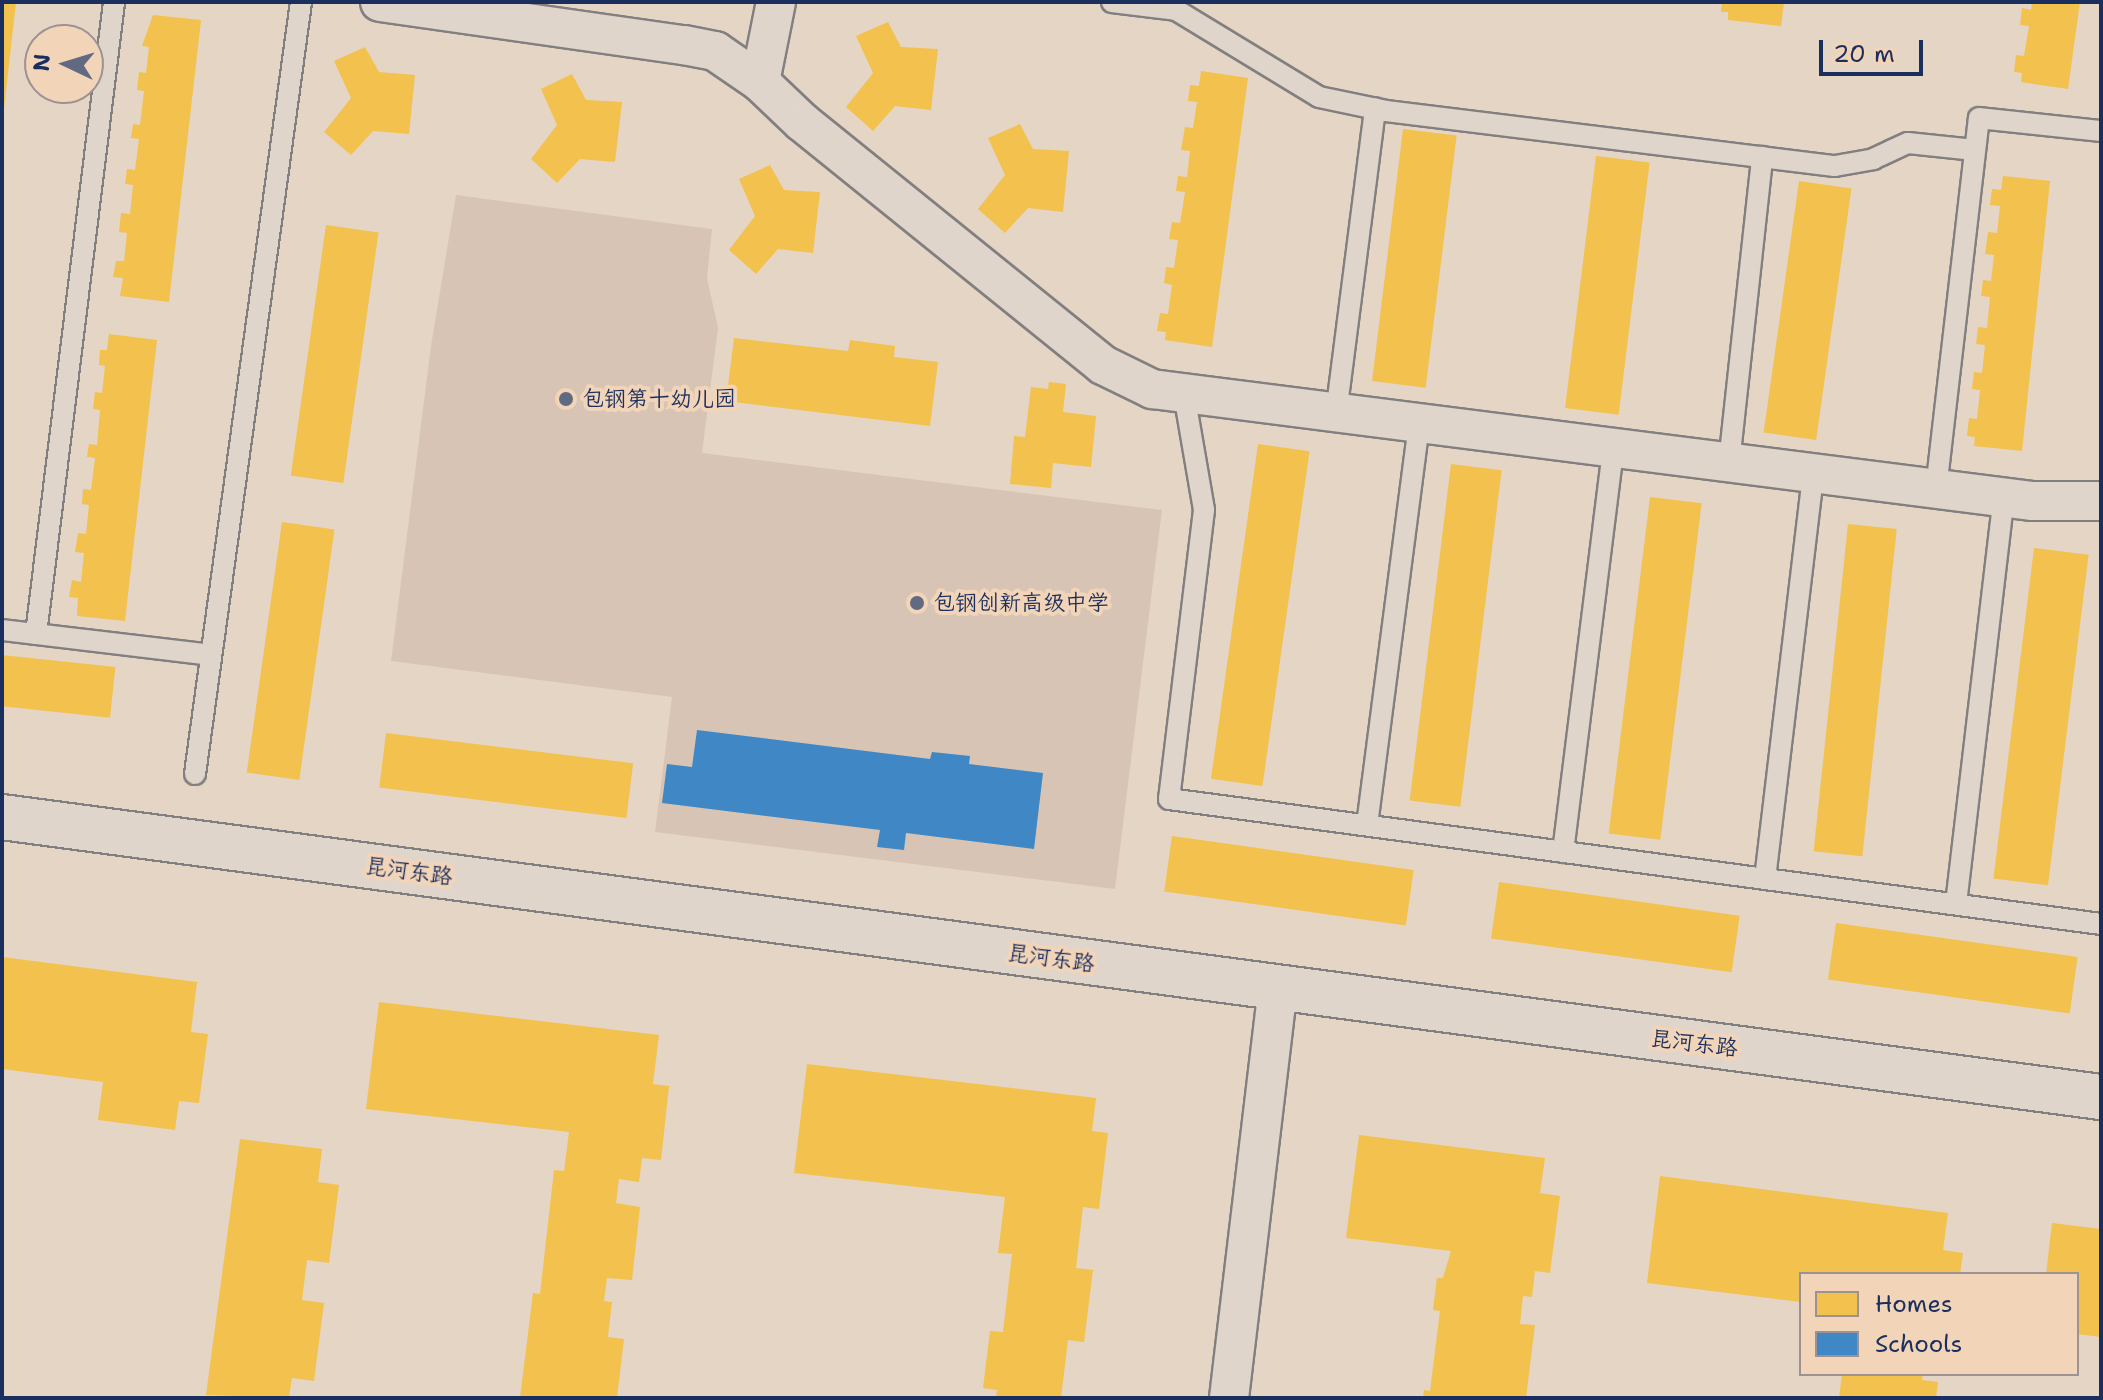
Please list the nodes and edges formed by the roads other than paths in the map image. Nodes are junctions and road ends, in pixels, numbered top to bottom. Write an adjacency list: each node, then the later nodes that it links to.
1 (114, 2): 22 (lane)
2 (301, 2): 23 (lane)
3 (380, 2): 7 (street)
4 (776, 2): 7 (street)
5 (1112, 2): 6 (lane)
6 (1170, 6): 8 (lane)
7 (760, 82): 12 (street)
8 (1375, 108): 11 (lane); 13 (lane)
9 (2101, 131): 10 (lane)
10 (1975, 150): 11 (lane); 18 (lane)
11 (1762, 157): 16 (lane)
12 (1184, 394): 13 (street); 26 (lane)
13 (1336, 414): 14 (street)
14 (1419, 424): 15 (street); 26 (lane)
15 (1613, 449): 16 (street); 27 (lane)
16 (1729, 463): 17 (street)
17 (1813, 474): 18 (street); 28 (lane)
18 (1936, 489): 19 (street)
19 (2004, 497): 20 (street); 29 (lane)
20 (2101, 501)
21 (2, 630): 22 (lane)
22 (36, 634): 23 (lane)
23 (211, 655): 24 (lane)
24 (195, 774)
25 (2, 817): 31 (street, 昆河东路)
26 (1367, 825): 27 (lane)
27 (1563, 852): 28 (lane)
28 (1765, 879): 29 (lane)
29 (1956, 904): 30 (lane)
30 (2101, 924)
31 (1278, 989): 32 (street, 昆河东路); 33 (street)
32 (2101, 1097)
33 (1229, 1398)

